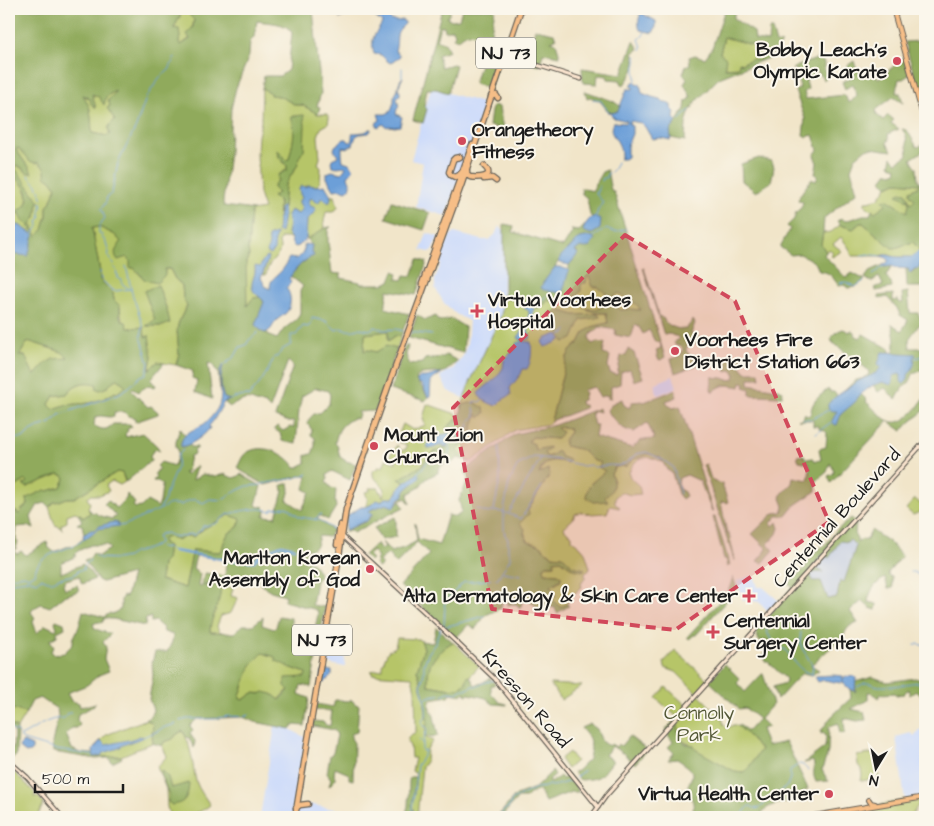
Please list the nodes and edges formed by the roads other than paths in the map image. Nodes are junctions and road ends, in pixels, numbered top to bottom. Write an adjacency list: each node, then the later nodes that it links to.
1 (520, 9): 3 (highway, NJ 73); 8 (highway, NJ 73)
2 (893, 9): 7 (main road)
3 (504, 61): 4 (main road); 5 (highway, NJ 73)
4 (581, 79)
5 (491, 97): 6 (highway); 9 (highway, NJ 73)
6 (498, 98)
7 (925, 123)
8 (469, 152): 11 (highway, NJ 73); 11 (highway)
9 (468, 166): 10 (highway); 13 (highway, NJ 73)
10 (484, 166)
11 (463, 170): 14 (highway, NJ 73)
12 (496, 181): 13 (highway)
13 (461, 186): 19 (highway, NJ 73)
14 (434, 248): 15 (highway, NJ 73); 15 (highway)
15 (430, 260): 17 (highway, NJ 73)
16 (925, 440): 31 (main road, Centennial Boulevard)
17 (340, 525): 18 (highway); 19 (highway, NJ 73)
18 (334, 528)
19 (340, 534): 20 (main road, Kresson Road); 21 (highway, NJ 73); 22 (highway, NJ 73)
20 (346, 540): 21 (main road); 31 (main road, Kresson Road)
21 (340, 545): 23 (highway, NJ 73)
22 (328, 606): 23 (highway); 34 (highway, NJ 73)
23 (329, 612): 28 (highway, NJ 73)
24 (9, 762): 25 (main road); 26 (main road)
25 (26, 778): 26 (main road); 33 (main road)
26 (34, 784): 33 (main road)
27 (925, 797): 30 (main road)
28 (298, 799): 32 (highway, NJ 73); 32 (highway)
29 (869, 800): 30 (main road)
30 (882, 804): 36 (main road)
31 (598, 807): 35 (main road, Centennial Boulevard)
32 (296, 808): 34 (highway, NJ 73)
33 (60, 817)
34 (293, 817)
35 (591, 817)
36 (808, 817)

